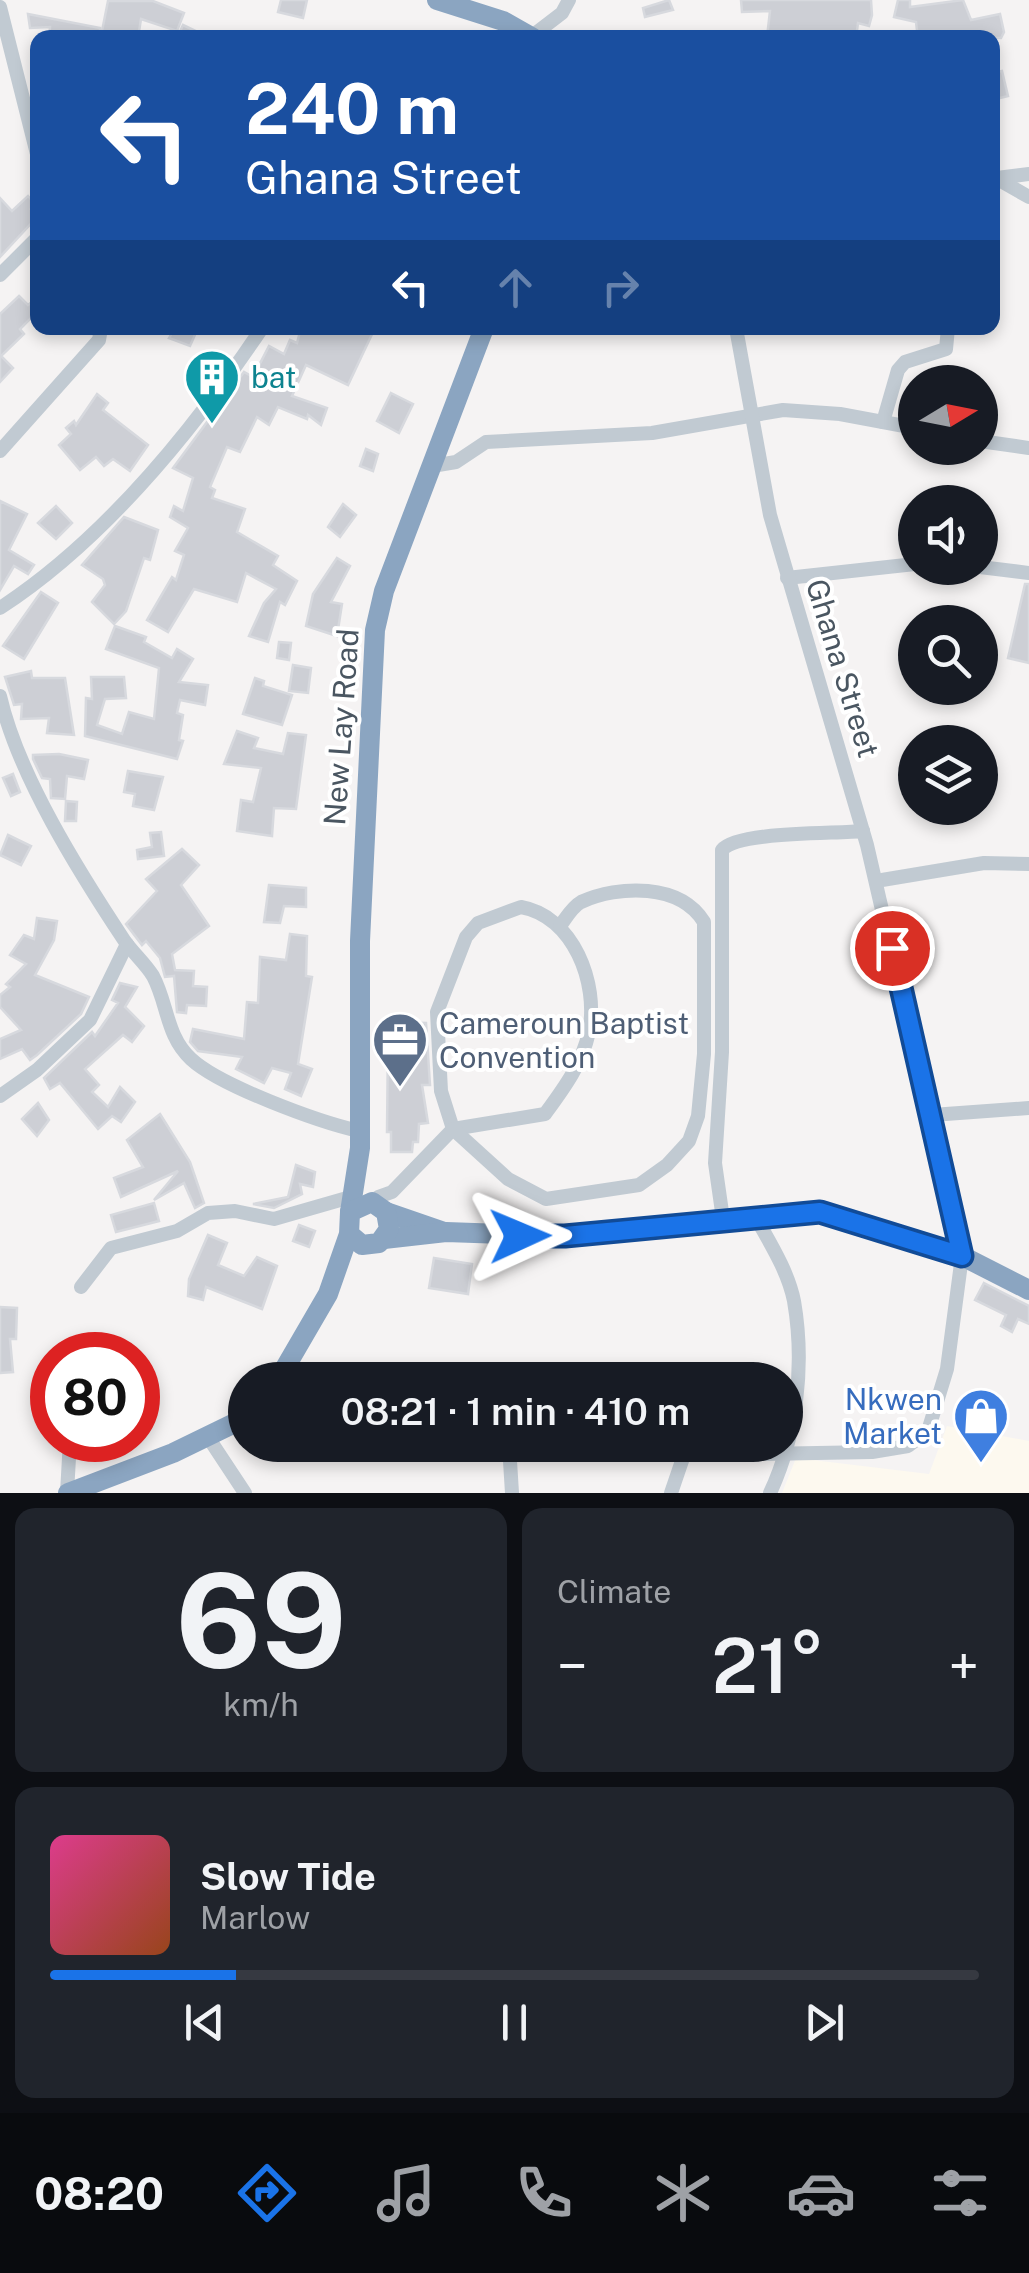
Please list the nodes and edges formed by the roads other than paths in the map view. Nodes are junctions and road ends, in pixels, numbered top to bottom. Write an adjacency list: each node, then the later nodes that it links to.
1 (437, 0): 4 (highway)
2 (569, 0): 5 (street)
3 (0, 7): 6 (street)
4 (519, 30)
5 (541, 30)
6 (30, 126)
7 (1029, 174): 8 (street)
8 (1000, 176)
9 (1000, 180): 10 (street)
10 (1029, 197)
11 (30, 245): 12 (street)
12 (0, 275)
13 (100, 335): 23 (street)
14 (257, 335): 29 (street)
15 (481, 335): 24 (highway, New Lay Road)
16 (737, 335): 18 (street, Ghana Street)
17 (948, 335): 19 (street)
18 (752, 414): 19 (street); 24 (street); 28 (street, Ghana Street)
19 (882, 422): 20 (street)
20 (898, 425)
21 (998, 444): 22 (street)
22 (1029, 448)
23 (0, 451)
24 (432, 466): 41 (highway, New Lay Road)
25 (898, 566): 28 (street)
26 (998, 569): 27 (street)
27 (1029, 572)
28 (787, 578): 32 (street, Ghana Street)
29 (0, 608)
30 (0, 696): 31 (street)
31 (4, 739): 36 (street)
32 (863, 831): 34 (street, Ghana Street); 45 (street)
33 (1029, 864): 34 (street)
34 (876, 881): 39 (street, Ghana Street)
35 (560, 926): 40 (street); 40 (street); 40 (street)
36 (126, 944): 37 (street); 41 (street)
37 (0, 1096)
38 (1029, 1108): 39 (street)
39 (932, 1115): 49 (street, Ghana Street)
40 (452, 1129): 43 (street)
41 (359, 1140): 42 (highway); 43 (highway)
42 (352, 1204): 43 (highway); 47 (highway); 50 (street)
43 (381, 1205): 46 (highway); 48 (highway)
44 (755, 1216): 45 (highway); 49 (highway); 54 (street)
45 (723, 1219): 46 (highway)
46 (446, 1232): 48 (highway)
47 (349, 1234): 48 (highway); 52 (highway)
48 (381, 1241): 52 (highway)
49 (962, 1256): 51 (highway); 57 (street, Ghana Street)
50 (81, 1287)
51 (1029, 1290)
52 (328, 1294): 53 (highway)
53 (288, 1362)
54 (795, 1362)
55 (228, 1427): 56 (highway)
56 (208, 1437): 62 (highway); 63 (street)
57 (803, 1452)
58 (69, 1462): 62 (street)
59 (510, 1462): 64 (street)
60 (682, 1462): 65 (street)
61 (784, 1462): 66 (street)
62 (67, 1493)
63 (245, 1493)
64 (512, 1493)
65 (671, 1493)
66 (770, 1493)

